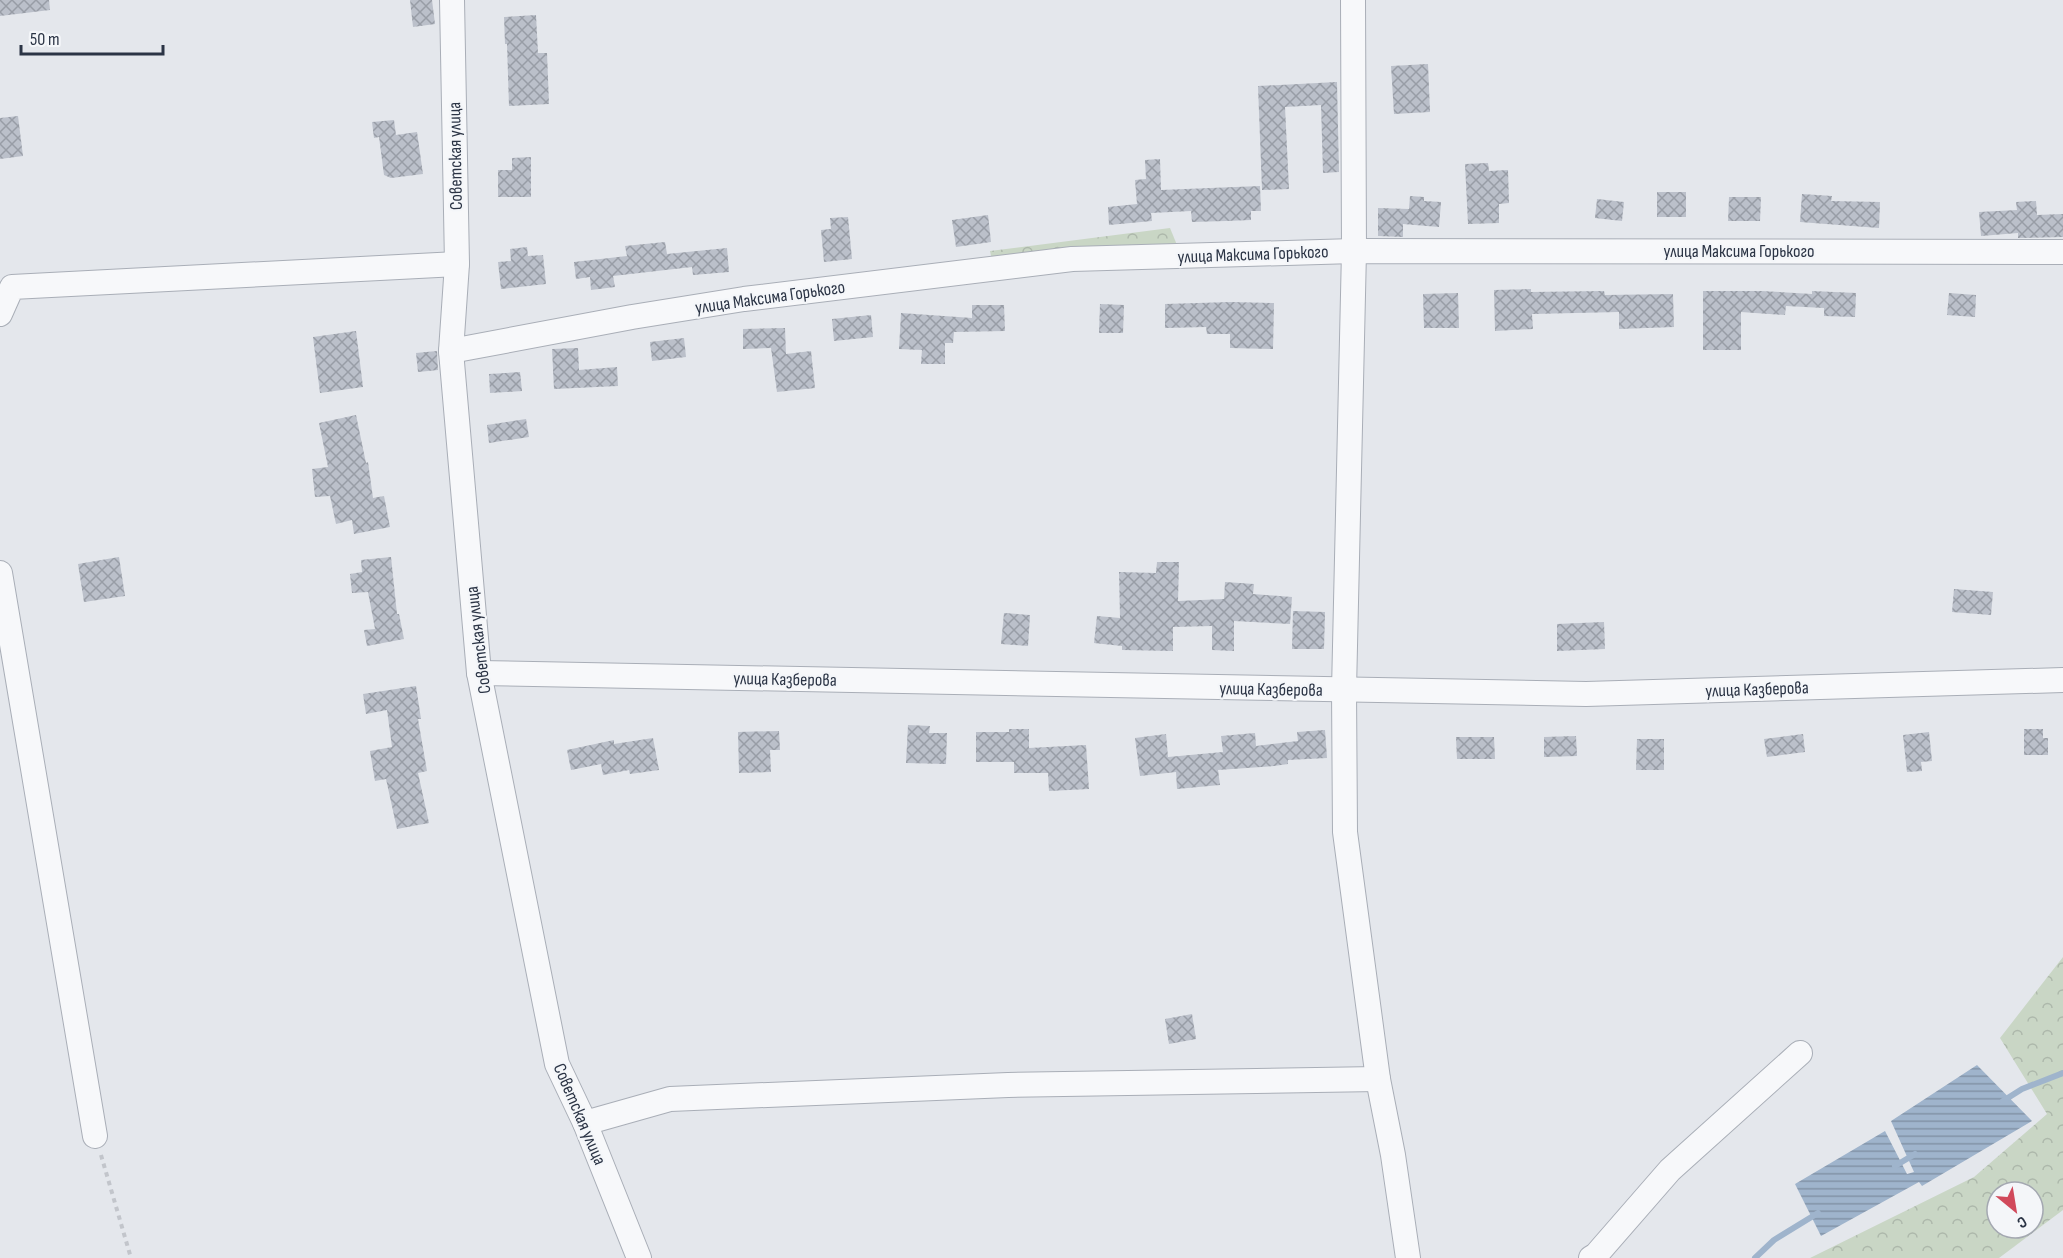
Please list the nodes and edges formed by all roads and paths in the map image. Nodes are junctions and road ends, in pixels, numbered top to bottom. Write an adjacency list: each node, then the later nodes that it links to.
1 (452, 0): 5 (street, Советская улица)
2 (1353, 0): 3 (street)
3 (1354, 251): 4 (street, улица Максима Горького); 7 (street, улица Максима Горького); 11 (street)
4 (2063, 252)
5 (457, 264): 6 (street); 7 (street, Советская улица)
6 (0, 314)
7 (451, 351): 9 (street, Советская улица)
8 (0, 573): 15 (street)
9 (479, 673): 11 (street, улица Казберова); 14 (street, Советская улица)
10 (2063, 680): 11 (street, улица Казберова)
11 (1344, 690): 13 (street)
12 (1800, 1053): 19 (street)
13 (1378, 1079): 14 (street); 18 (street)
14 (585, 1123): 17 (street, Советская улица)
15 (95, 1136): 16 (path)
16 (131, 1258)
17 (639, 1258)
18 (1408, 1258)
19 (1591, 1258)

